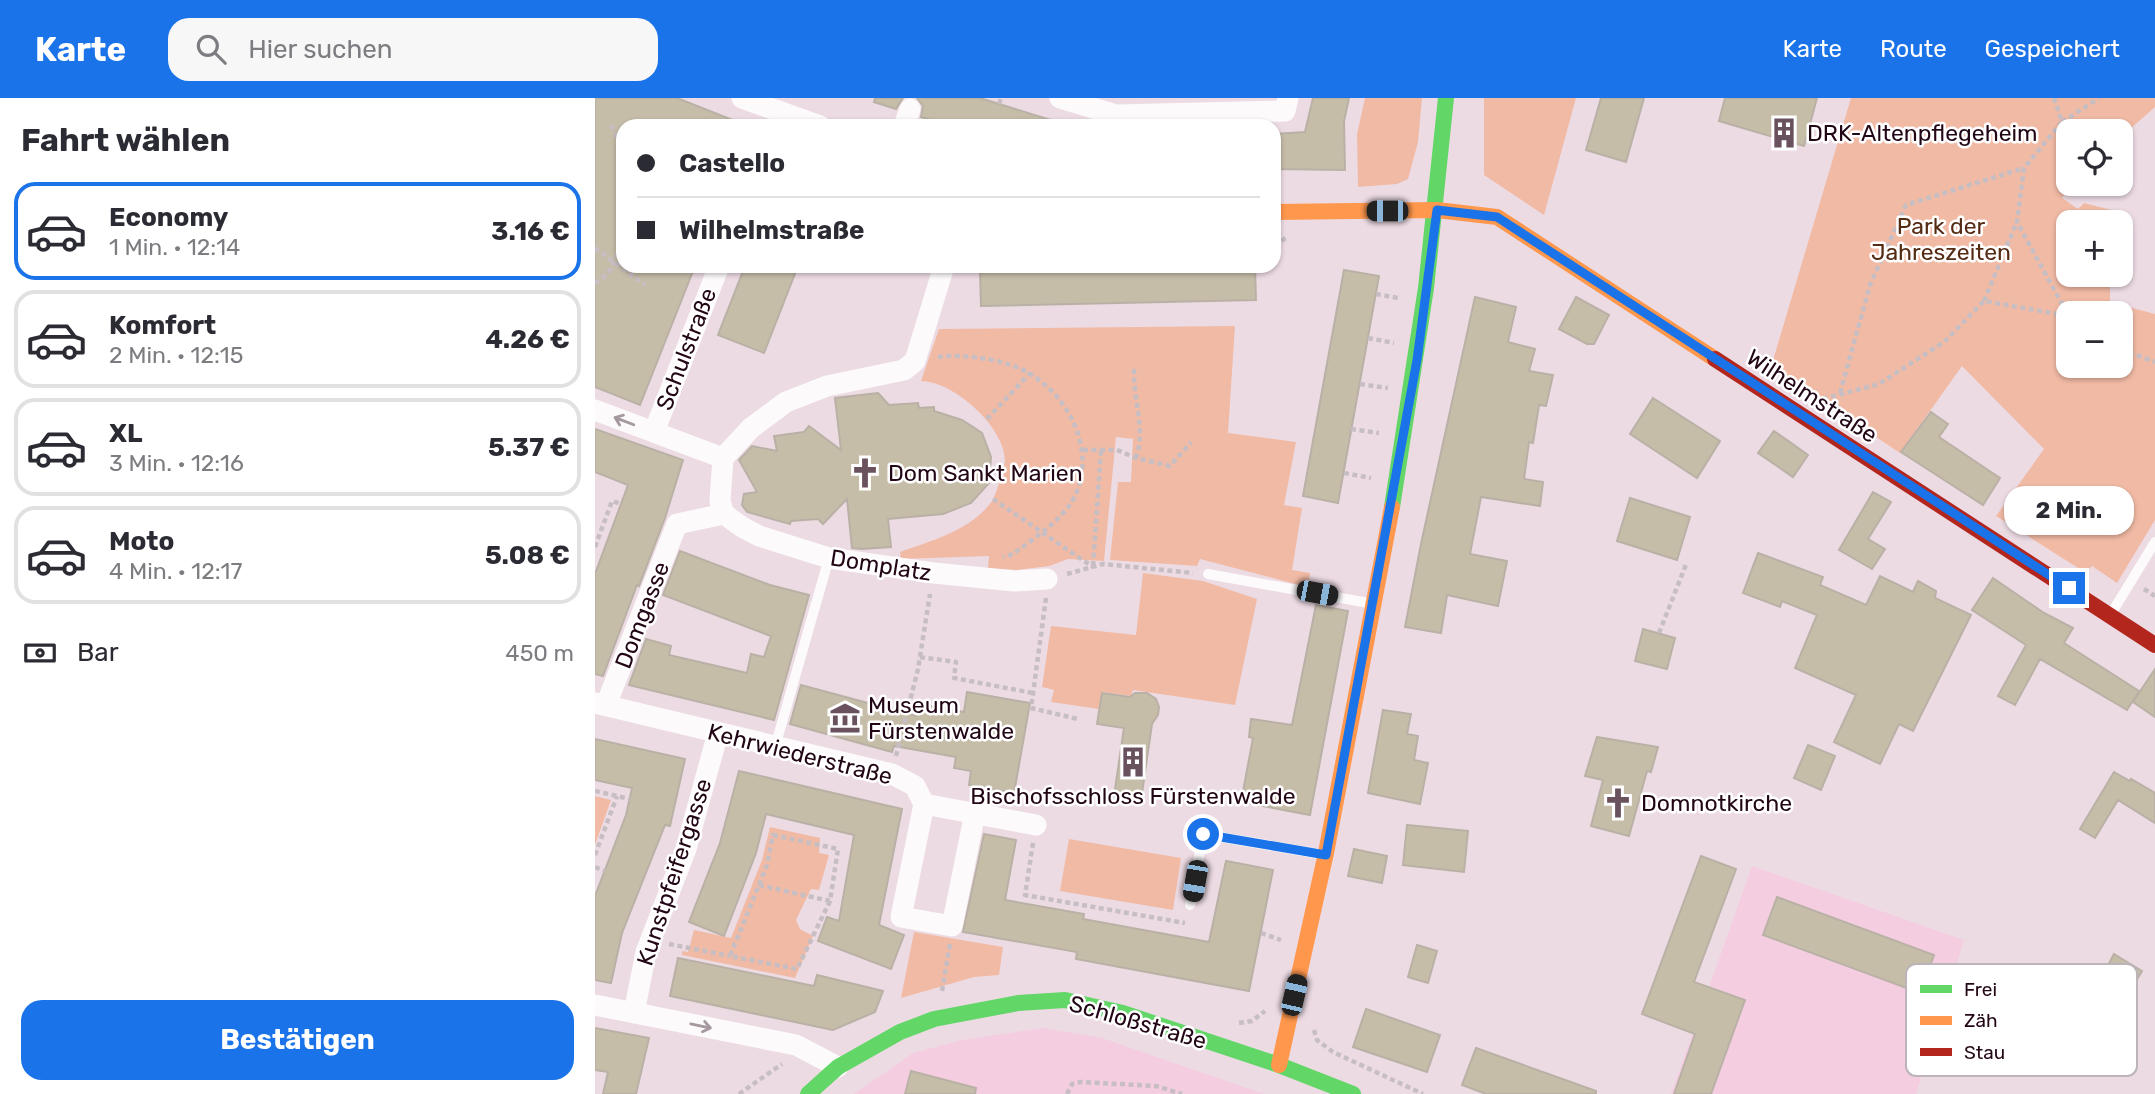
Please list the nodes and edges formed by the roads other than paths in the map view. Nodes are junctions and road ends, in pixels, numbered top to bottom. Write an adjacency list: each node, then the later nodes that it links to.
1 (743, 98): 5 (street)
2 (1060, 98): 4 (street)
3 (1446, 98): 6 (street)
4 (1287, 104)
5 (777, 118)
6 (1437, 210): 7 (street, Wilhelmstraße); 18 (street); 19 (street, Wilhelmstraße)
7 (1281, 212)
8 (716, 273): 11 (street, Schulstraße)
9 (942, 273): 12 (street)
10 (595, 410): 11 (street, one-way to 10)
11 (654, 432): 12 (street)
12 (723, 458): 13 (street)
13 (724, 514): 15 (street, Domplatz); 21 (street, Domgasse)
14 (2155, 542): 19 (lane)
15 (829, 558): 17 (street, Domplatz); 23 (lane)
16 (1208, 574): 18 (lane)
17 (1047, 579)
18 (1374, 604): 27 (street)
19 (2110, 615): 20 (street, Wilhelmstraße)
20 (2155, 645)
21 (601, 704): 22 (street, Kehrwiederstraße)
22 (718, 733): 23 (street, Kehrwiederstraße); 30 (street, Kunstpfeifergasse)
23 (775, 747): 24 (street, Kehrwiederstraße)
24 (924, 804): 25 (street); 25 (street)
25 (975, 813): 26 (street)
26 (1036, 825)
27 (1326, 855): 28 (lane); 31 (street)
28 (1190, 905)
29 (595, 1005): 30 (street)
30 (634, 1013): 32 (street, one-way to 32)
31 (1279, 1065): 32 (street, Schloßstraße); 34 (street, Schloßstraße)
32 (838, 1067): 33 (street, Schloßstraße)
33 (807, 1094)
34 (1353, 1094)

